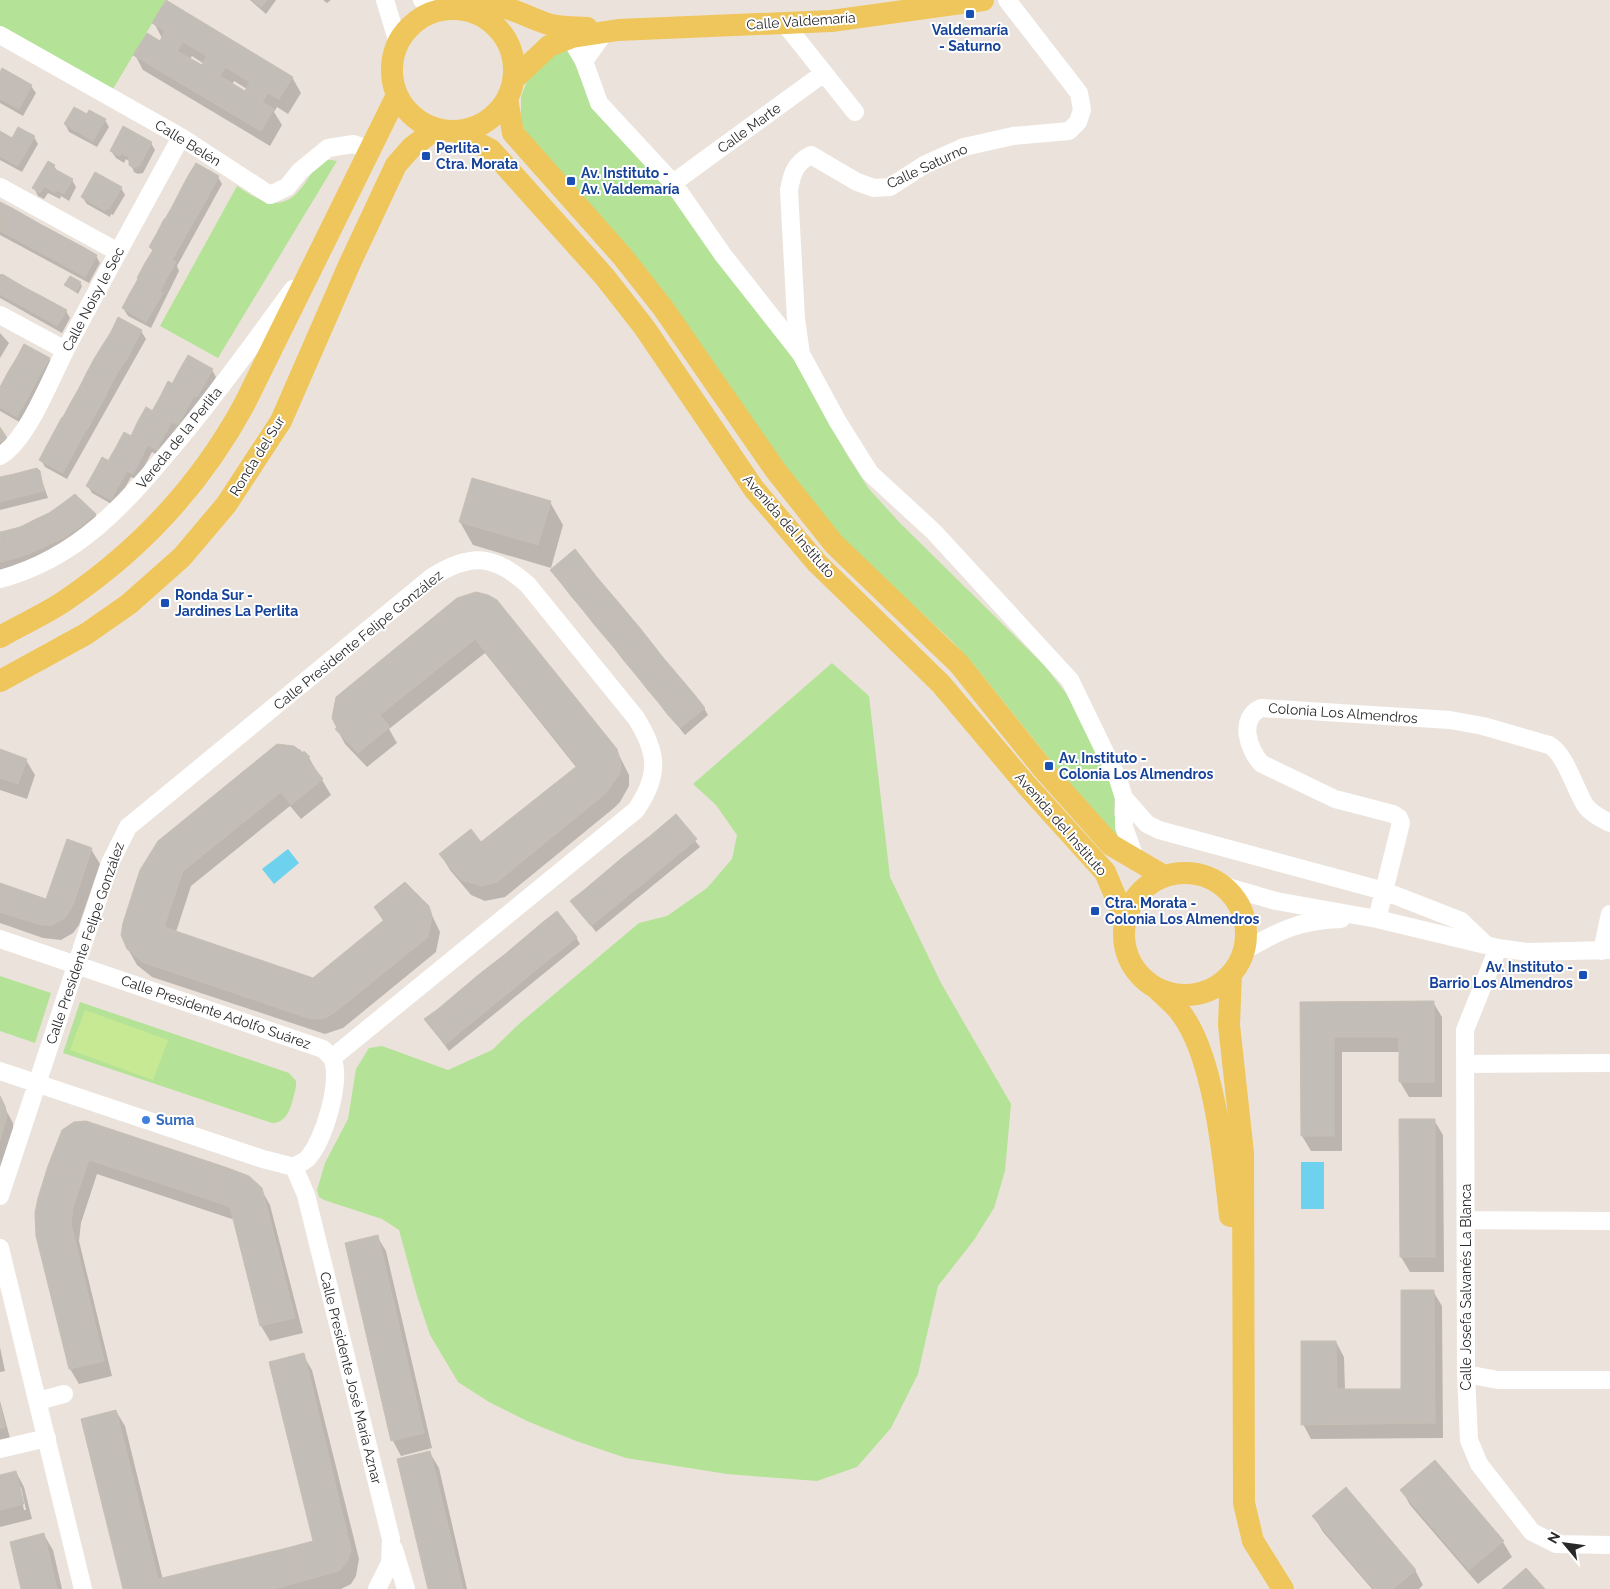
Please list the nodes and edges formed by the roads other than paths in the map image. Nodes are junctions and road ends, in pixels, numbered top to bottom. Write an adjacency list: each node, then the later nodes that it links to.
1 (385, 0): 9 (street)
2 (983, 0): 5 (main road, Calle Valdemaría)
3 (1007, 0): 24 (street, Calle Saturno)
4 (450, 5): 7 (main road, Calle Valdemaría); 9 (main road); 12 (main road)
5 (785, 24): 6 (main road, Calle Valdemaría); 11 (street)
6 (611, 31): 7 (main road, Calle Valdemaría); 10 (street)
7 (567, 32): 10 (street); 12 (main road, Calle Valdemaría)
8 (0, 35): 16 (street, Calle Belén)
9 (398, 43): 13 (main road)
10 (584, 62): 18 (street)
11 (824, 73): 14 (street); 18 (street, Calle Marte)
12 (510, 89): 15 (main road); 31 (main road, Avenida del Instituto)
13 (397, 96): 15 (main road); 17 (main road)
14 (855, 112)
15 (445, 130): 28 (main road, Ronda del Sur); 36 (main road, Avenida del Instituto)
16 (181, 137): 17 (street, Calle Belén); 20 (street, Calle Noisy le Sec)
17 (370, 151): 21 (main road)
18 (673, 183): 24 (street)
19 (0, 187): 20 (street)
20 (118, 252): 23 (street, Calle Noisy le Sec)
21 (320, 252): 26 (street, Vereda de la Perlita); 27 (main road)
22 (0, 314): 23 (street)
23 (65, 350): 25 (street, Calle Noisy le Sec)
24 (802, 354): 29 (street)
25 (0, 456)
26 (0, 579)
27 (0, 637)
28 (0, 681)
29 (1124, 798): 31 (street); 34 (street)
30 (1610, 823): 34 (street, Colonia Los Almendros)
31 (1135, 858): 32 (main road, Avenida del Instituto)
32 (1164, 876): 33 (main road); 36 (main road)
33 (1224, 886): 37 (street); 41 (main road)
34 (1384, 891): 37 (street, Colonia Los Almendros); 39 (street)
35 (1610, 914): 40 (street)
36 (1125, 919): 44 (main road)
37 (1377, 919): 39 (street); 41 (street)
38 (0, 939): 42 (street, Calle Presidente Adolfo Suárez)
39 (1492, 947): 40 (street); 47 (street, Calle Josefa Salvanés La Blanca)
40 (1606, 950)
41 (1244, 951): 43 (main road)
42 (75, 964): 45 (street, Calle Presidente Adolfo Suárez); 45 (street, Calle Presidente Felipe González); 49 (street, Calle Presidente Felipe González)
43 (1231, 974): 44 (main road); 55 (main road)
44 (1157, 989): 55 (main road)
45 (332, 1058): 50 (street)
46 (1610, 1063): 47 (street)
47 (1466, 1064): 52 (street, Calle Josefa Salvanés La Blanca)
48 (0, 1071): 49 (street)
49 (37, 1084): 50 (street); 51 (street)
50 (294, 1167): 62 (street, Calle Presidente José María Aznar)
51 (0, 1196)
52 (1467, 1220): 53 (street); 56 (street, Calle Josefa Salvanés La Blanca)
53 (1610, 1221)
54 (0, 1248): 59 (street)
55 (1242, 1313): 67 (main road)
56 (1466, 1374): 57 (street); 63 (street, Calle Josefa Salvanés La Blanca)
57 (1610, 1380)
58 (64, 1394): 59 (street)
59 (38, 1401): 60 (street)
60 (47, 1438): 61 (street); 64 (street)
61 (0, 1449)
62 (391, 1539): 65 (street, Calle Presidente José María Aznar); 66 (street)
63 (1610, 1546)
64 (83, 1589)
65 (377, 1589)
66 (406, 1589)
67 (1283, 1589)

